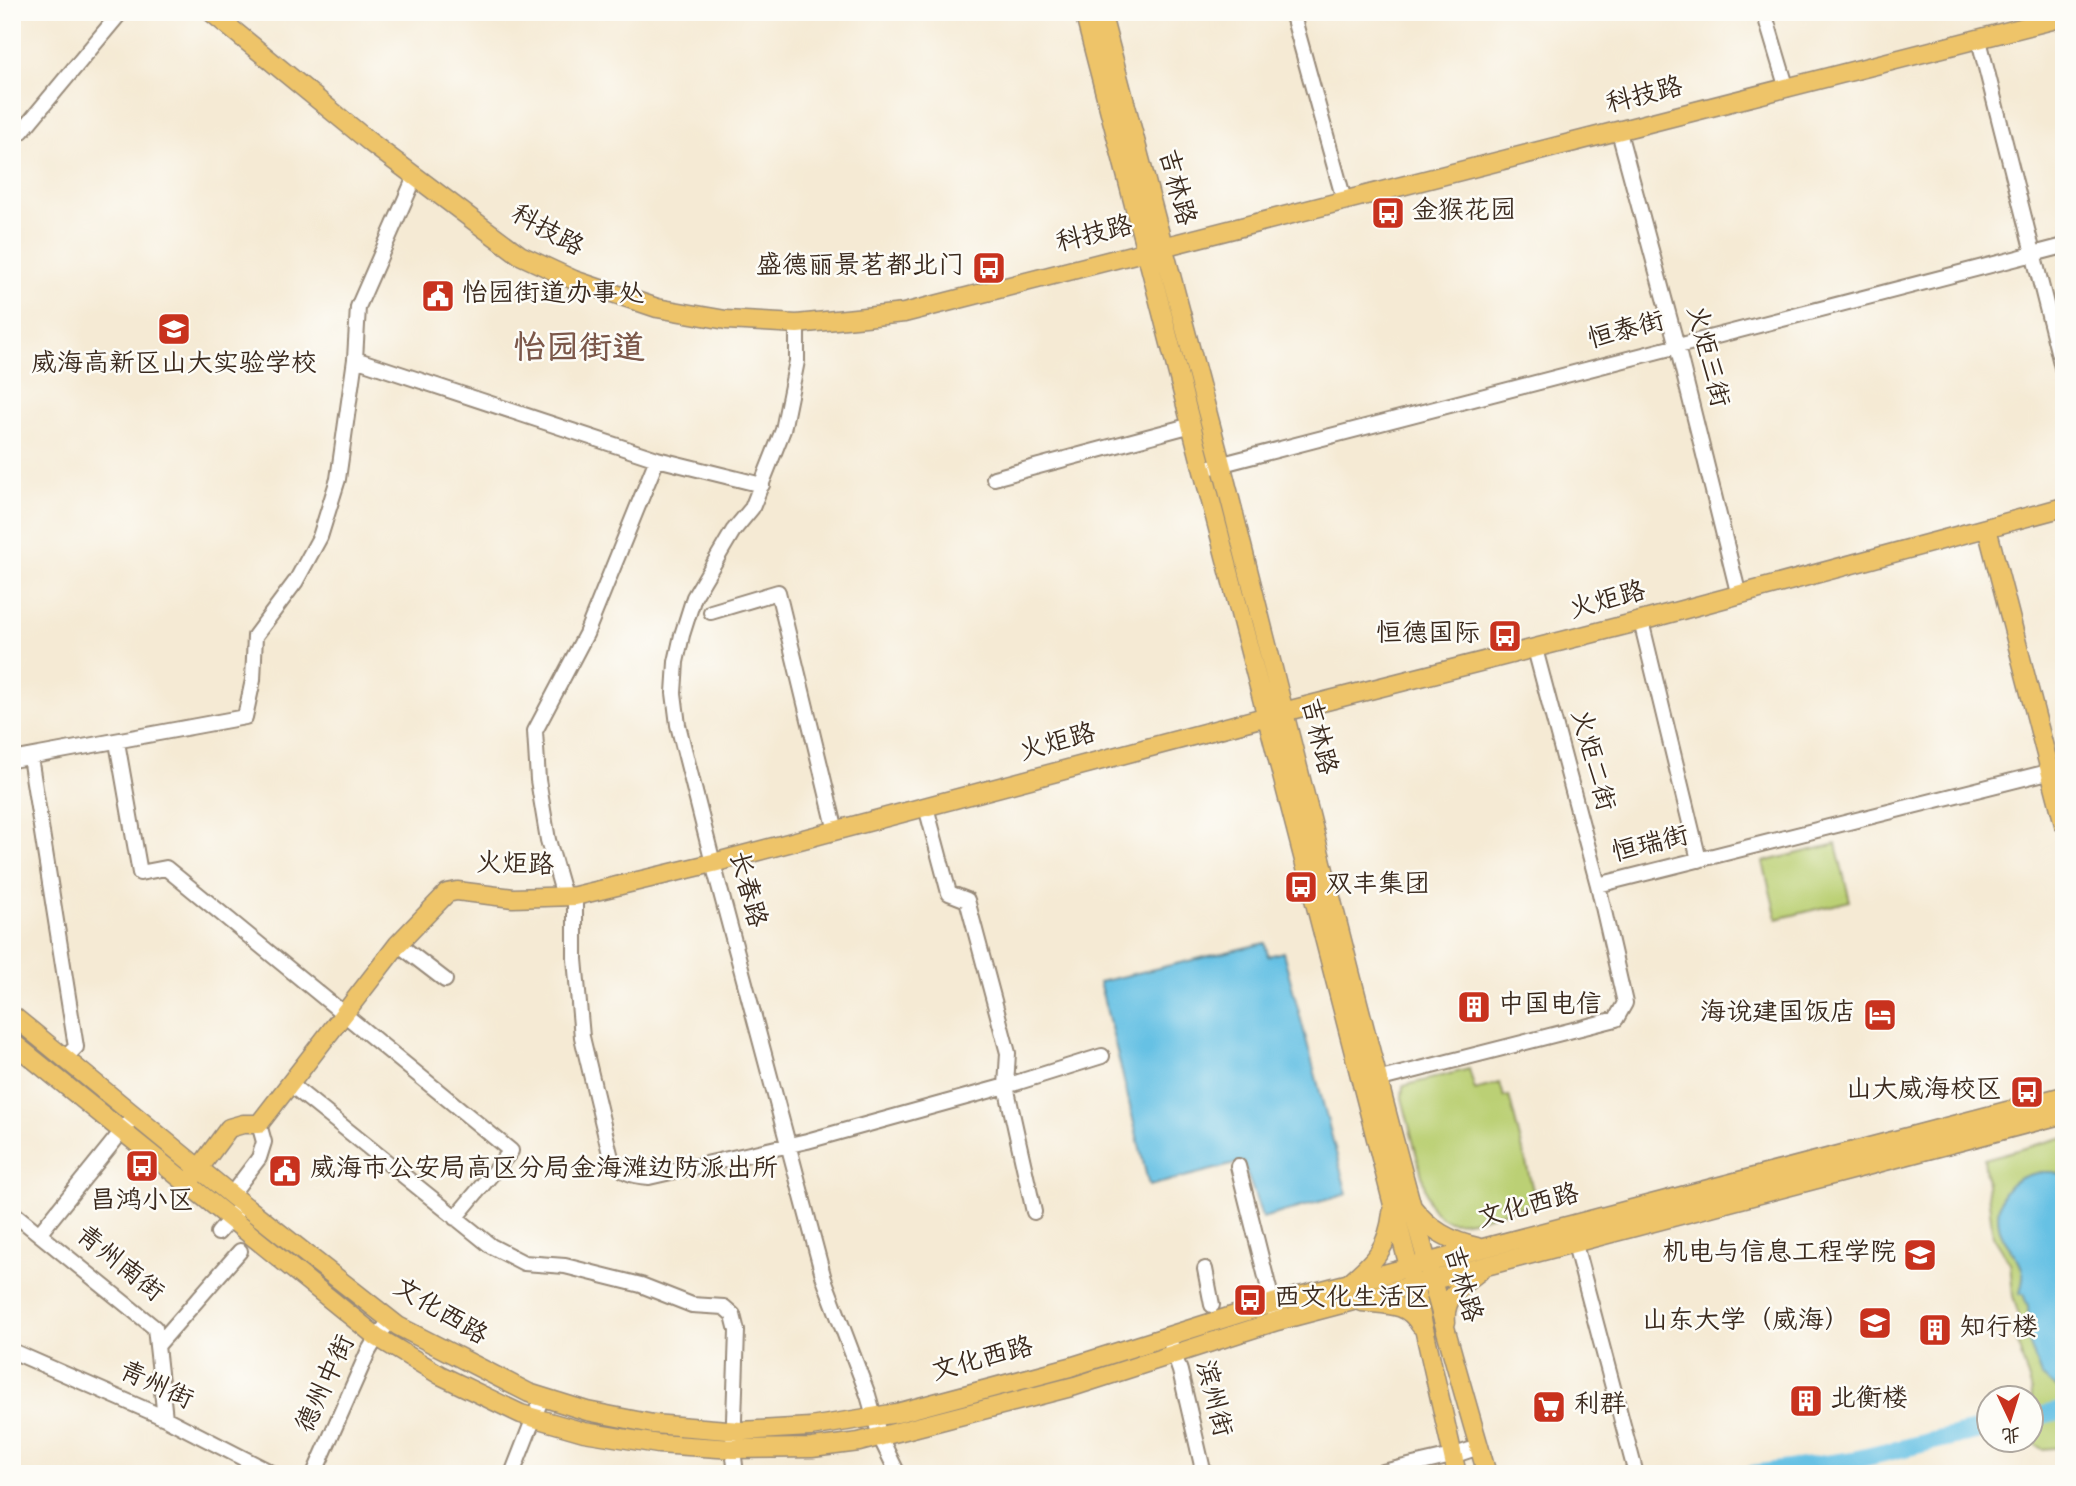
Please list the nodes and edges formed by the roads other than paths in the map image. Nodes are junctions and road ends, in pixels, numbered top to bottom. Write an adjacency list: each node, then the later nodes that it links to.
1 (121, 12): 11 (street)
2 (211, 12): 12 (main road, 科技路)
3 (1084, 12): 15 (main road, 吉林路)
4 (1101, 12): 15 (main road, 吉林路)
5 (1292, 12): 13 (street)
6 (1764, 12): 9 (street)
7 (2064, 17): 8 (main road, 科技路)
8 (1979, 40): 9 (main road, 科技路); 16 (street)
9 (1787, 89): 10 (main road, 科技路)
10 (1619, 132): 13 (main road, 科技路); 18 (street, 火炬三街)
11 (12, 138)
12 (415, 177): 17 (main road, 科技路); 19 (street)
13 (1344, 200): 15 (main road, 科技路)
14 (2064, 246): 16 (street, 恒泰街)
15 (1154, 249): 17 (main road, 科技路); 21 (main road, 吉林路); 23 (main road, 吉林路)
16 (2033, 255): 18 (street, 恒泰街); 20 (street)
17 (797, 324): 26 (street, 长春路)
18 (1678, 346): 23 (street, 恒泰街); 29 (street, 火炬三街)
19 (355, 359): 22 (street); 34 (street)
20 (2064, 374)
21 (1192, 425): 24 (main road, 吉林路); 25 (street)
22 (657, 459): 26 (street); 44 (street)
23 (1221, 464): 24 (street, 恒泰街); 33 (main road, 吉林路)
24 (1203, 469): 33 (main road, 吉林路)
25 (994, 478)
26 (762, 485): 42 (street, 长春路)
27 (2064, 507): 28 (main road, 火炬路)
28 (1987, 528): 29 (main road, 火炬路); 37 (main road)
29 (1739, 596): 31 (main road, 火炬路)
30 (711, 612): 40 (street)
31 (1641, 621): 32 (main road, 火炬路); 41 (street)
32 (1535, 649): 33 (main road, 火炬路); 43 (street, 火炬二街)
33 (1275, 714): 38 (main road, 火炬路); 52 (main road, 吉林路)
34 (117, 742): 35 (street); 47 (street)
35 (30, 757): 36 (street); 51 (street)
36 (12, 760)
37 (2057, 769): 39 (main road); 41 (street, 恒瑞街)
38 (926, 807): 40 (main road, 火炬路); 54 (street)
39 (2064, 824)
40 (836, 831): 42 (main road, 火炬路)
41 (1699, 860): 43 (street, 恒瑞街)
42 (713, 863): 44 (main road, 火炬路); 60 (street, 长春路)
43 (1598, 886): 52 (street, 恒瑞街)
44 (570, 896): 45 (main road, 火炬路); 60 (street)
45 (398, 944): 46 (street); 47 (main road, 火炬路)
46 (445, 980)
47 (343, 1013): 53 (main road, 火炬路); 68 (street)
48 (12, 1015): 51 (main road, 文化西路)
49 (12, 1042): 59 (main road, 文化西路)
50 (1102, 1056): 54 (street)
51 (65, 1058): 57 (main road, 文化西路)
52 (1370, 1082): 64 (main road, 吉林路)
53 (290, 1084): 58 (main road, 火炬路); 68 (street)
54 (1006, 1086): 60 (street); 67 (street)
55 (2064, 1096): 71 (main road, 文化西路)
56 (2064, 1114): 71 (main road, 文化西路)
57 (135, 1115): 59 (street); 62 (main road, 文化西路)
58 (259, 1124): 62 (main road); 65 (street)
59 (122, 1132): 63 (main road, 文化西路); 70 (street)
60 (787, 1144): 92 (street, 长春路)
61 (1238, 1166): 78 (street)
62 (199, 1168): 63 (main road); 65 (main road, 文化西路)
63 (188, 1184): 65 (main road, 文化西路)
64 (1402, 1205): 73 (main road); 74 (main road, 吉林路); 77 (main road)
65 (235, 1206): 69 (street); 80 (main road, 文化西路); 85 (main road, 文化西路)
66 (12, 1212): 70 (street, 青州南街)
67 (1034, 1212)
68 (455, 1218): 93 (street)
69 (218, 1233)
70 (39, 1234): 86 (street, 青州南街)
71 (1572, 1234): 73 (main road, 文化西路); 107 (street)
72 (240, 1251): 86 (street)
73 (1486, 1257): 74 (main road, 文化西路); 76 (main road, 文化西路); 82 (main road)
74 (1417, 1265): 76 (main road, 吉林路); 77 (main road, 文化西路)
75 (1205, 1269): 79 (street)
76 (1422, 1284): 77 (main road, 文化西路); 82 (main road, 吉林路); 84 (main road, 吉林路)
77 (1352, 1292): 78 (main road, 文化西路); 81 (main road, 文化西路); 84 (main road)
78 (1273, 1303): 81 (street); 83 (main road, 文化西路)
79 (1212, 1305)
80 (391, 1320): 85 (street, 德州中街); 89 (main road, 文化西路)
81 (1277, 1321): 88 (main road, 文化西路)
82 (1447, 1333): 95 (main road, 吉林路)
83 (1168, 1336): 88 (street, 滨州街); 92 (main road, 文化西路)
84 (1425, 1336): 97 (main road, 吉林路)
85 (377, 1337): 91 (main road, 文化西路); 99 (street, 德州中街)
86 (157, 1346): 90 (street, 青州南街)
87 (12, 1351): 90 (street, 青州街)
88 (1174, 1355): 94 (main road, 文化西路); 103 (street, 滨州街)
89 (542, 1397): 91 (street); 93 (main road, 文化西路)
90 (165, 1418): 98 (street, 青州街)
91 (534, 1418): 96 (main road, 文化西路); 100 (street)
92 (875, 1418): 93 (main road, 文化西路); 94 (street, 长春路)
93 (733, 1430): 96 (street)
94 (880, 1437): 96 (main road, 文化西路); 102 (street, 长春路)
95 (1479, 1447): 97 (street); 106 (main road, 吉林路)
96 (733, 1449): 101 (street)
97 (1452, 1456): 104 (street); 105 (main road, 吉林路)
98 (274, 1474)
99 (314, 1474)
100 (512, 1474)
101 (736, 1474)
102 (898, 1474)
103 (1204, 1474)
104 (1374, 1474)
105 (1457, 1474)
106 (1487, 1474)
107 (1636, 1474)

